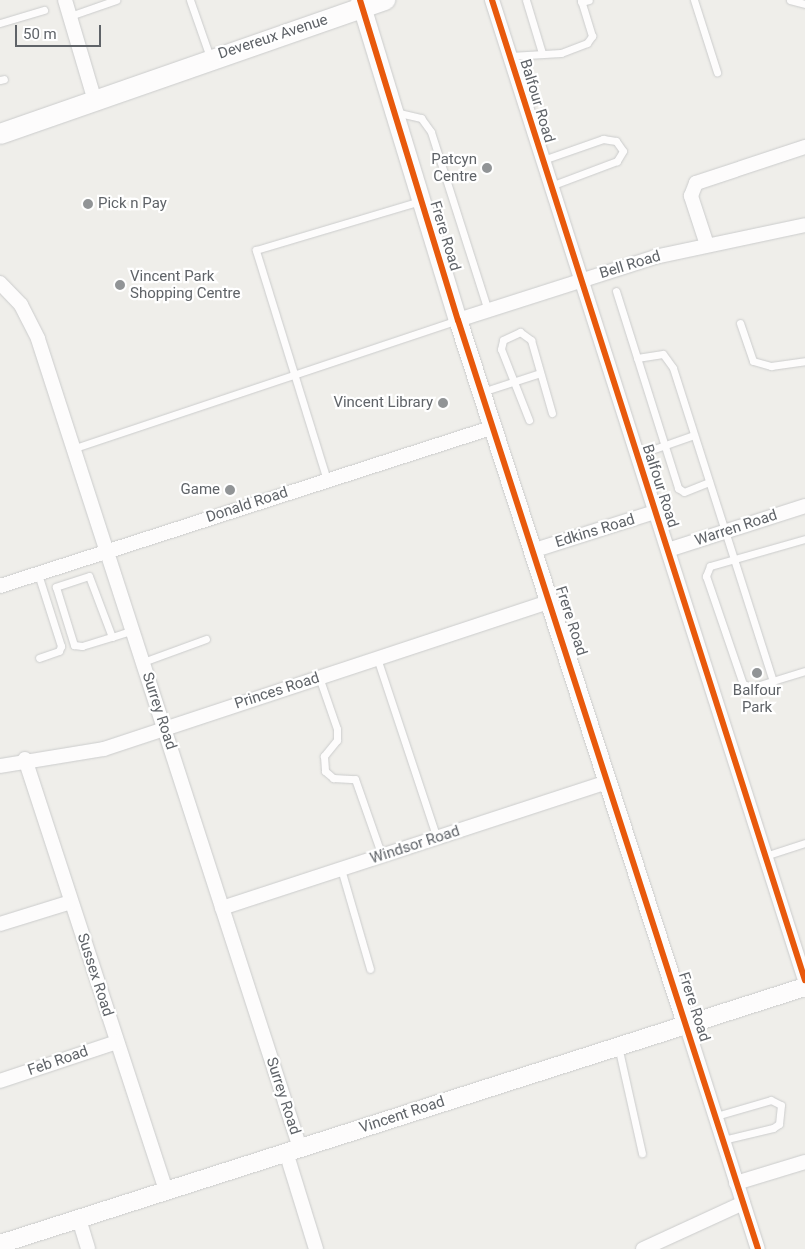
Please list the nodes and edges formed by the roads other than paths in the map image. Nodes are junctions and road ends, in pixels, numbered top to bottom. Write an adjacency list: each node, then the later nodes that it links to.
1 (65, 0): 13 (street)
2 (116, 0): 13 (lane)
3 (190, 0): 17 (lane)
4 (385, 0): 10 (main road, Devereux Avenue)
5 (492, 0): 16 (street, Balfour Road)
6 (526, 0): 15 (lane)
7 (694, 0): 19 (lane)
8 (790, 0): 11 (lane)
9 (584, 1): 15 (lane)
10 (361, 4): 17 (main road, Devereux Avenue); 21 (street, Frere Road)
11 (805, 4)
12 (44, 10): 14 (lane)
13 (70, 16): 20 (street)
14 (0, 23)
15 (542, 53): 16 (lane)
16 (510, 56): 25 (street, Balfour Road)
17 (210, 58): 18 (main road, Devereux Avenue)
18 (190, 64): 20 (main road, Devereux Avenue); 23 (main road, Devereux Avenue)
19 (717, 72)
20 (92, 91): 22 (main road, Devereux Avenue)
21 (395, 112): 27 (street, Frere Road); 33 (lane)
22 (0, 121)
23 (0, 134)
24 (805, 147): 29 (street)
25 (543, 160): 26 (street, Balfour Road); 26 (lane)
26 (551, 186): 30 (street, Balfour Road)
27 (420, 200): 34 (street, Frere Road); 48 (lane)
28 (805, 225): 29 (street, Bell Road)
29 (707, 245): 30 (street, Bell Road)
30 (581, 280): 33 (street, Bell Road); 47 (street, Balfour Road)
31 (0, 283): 46 (street, Surrey Road)
32 (616, 290): 36 (lane)
33 (488, 311): 34 (street, Bell Road)
34 (458, 320): 40 (street, Frere Road); 46 (lane)
35 (740, 323): 37 (lane)
36 (638, 358): 44 (lane); 45 (lane)
37 (805, 361)
38 (540, 373): 39 (lane); 39 (lane); 41 (lane)
39 (514, 382): 40 (lane); 42 (lane)
40 (482, 392): 43 (street, Frere Road)
41 (552, 413)
42 (529, 420)
43 (494, 427): 48 (street, Donald Road); 55 (street, Frere Road)
44 (694, 435): 45 (lane); 49 (lane)
45 (665, 445): 47 (lane); 49 (lane)
46 (75, 448): 54 (street, Surrey Road)
47 (636, 455): 51 (street, Balfour Road)
48 (326, 480): 54 (street, Donald Road)
49 (709, 482): 52 (lane)
50 (805, 506): 52 (street, Warren Road)
51 (655, 512): 55 (street, Edkins Road); 56 (street, Balfour Road)
52 (726, 531): 56 (street, Warren Road); 57 (lane)
53 (805, 539): 57 (lane)
54 (108, 550): 58 (street, Donald Road); 61 (street, Surrey Road)
55 (535, 550): 60 (street, Frere Road)
56 (668, 550): 77 (street, Balfour Road)
57 (734, 559): 69 (lane); 69 (lane)
58 (38, 574): 59 (street, Donald Road); 64 (lane)
59 (0, 586)
60 (551, 601): 65 (street, Princes Road); 73 (street, Frere Road)
61 (134, 630): 62 (lane); 66 (street, Surrey Road)
62 (112, 637): 62 (lane)
63 (206, 639): 66 (lane)
64 (39, 658)
65 (377, 658): 68 (street, Princes Road); 74 (lane)
66 (143, 662): 70 (street, Surrey Road)
67 (805, 670): 69 (lane)
68 (319, 677): 70 (street, Princes Road); 76 (lane)
69 (773, 681)
70 (164, 728): 71 (street, Princes Road); 80 (street, Surrey Road)
71 (26, 759): 72 (street, Princes Road); 79 (street, Sussex Road)
72 (0, 766)
73 (608, 782): 74 (street, Windsor Road); 85 (street, Frere Road)
74 (437, 838): 76 (street, Windsor Road)
75 (805, 843): 77 (lane)
76 (382, 856): 78 (street, Windsor Road)
77 (765, 856): 83 (street, Balfour Road)
78 (341, 869): 80 (street, Windsor Road); 82 (lane)
79 (71, 902): 81 (street); 86 (street, Sussex Road)
80 (222, 908): 91 (street, Surrey Road)
81 (0, 924)
82 (370, 969)
83 (805, 980)
84 (805, 987): 85 (street, Vincent Road)
85 (686, 1024): 87 (street, Vincent Road); 89 (street, Frere Road)
86 (117, 1042): 88 (street, Feb Road); 95 (street, Sussex Road)
87 (618, 1046): 91 (street, Vincent Road); 92 (lane)
88 (0, 1081)
89 (716, 1116): 90 (street, Frere Road); 90 (lane)
90 (723, 1140): 94 (street, Frere Road)
91 (293, 1150): 95 (street, Vincent Road); 100 (street, Surrey Road)
92 (642, 1153)
93 (805, 1162): 94 (street)
94 (736, 1184): 96 (street, Frere Road)
95 (166, 1190): 97 (street, Vincent Road)
96 (743, 1204): 101 (street); 102 (street, Frere Road)
97 (79, 1218): 98 (street, Vincent Road); 99 (street)
98 (0, 1244)
99 (88, 1249)
100 (316, 1249)
101 (643, 1249)
102 (758, 1249)

